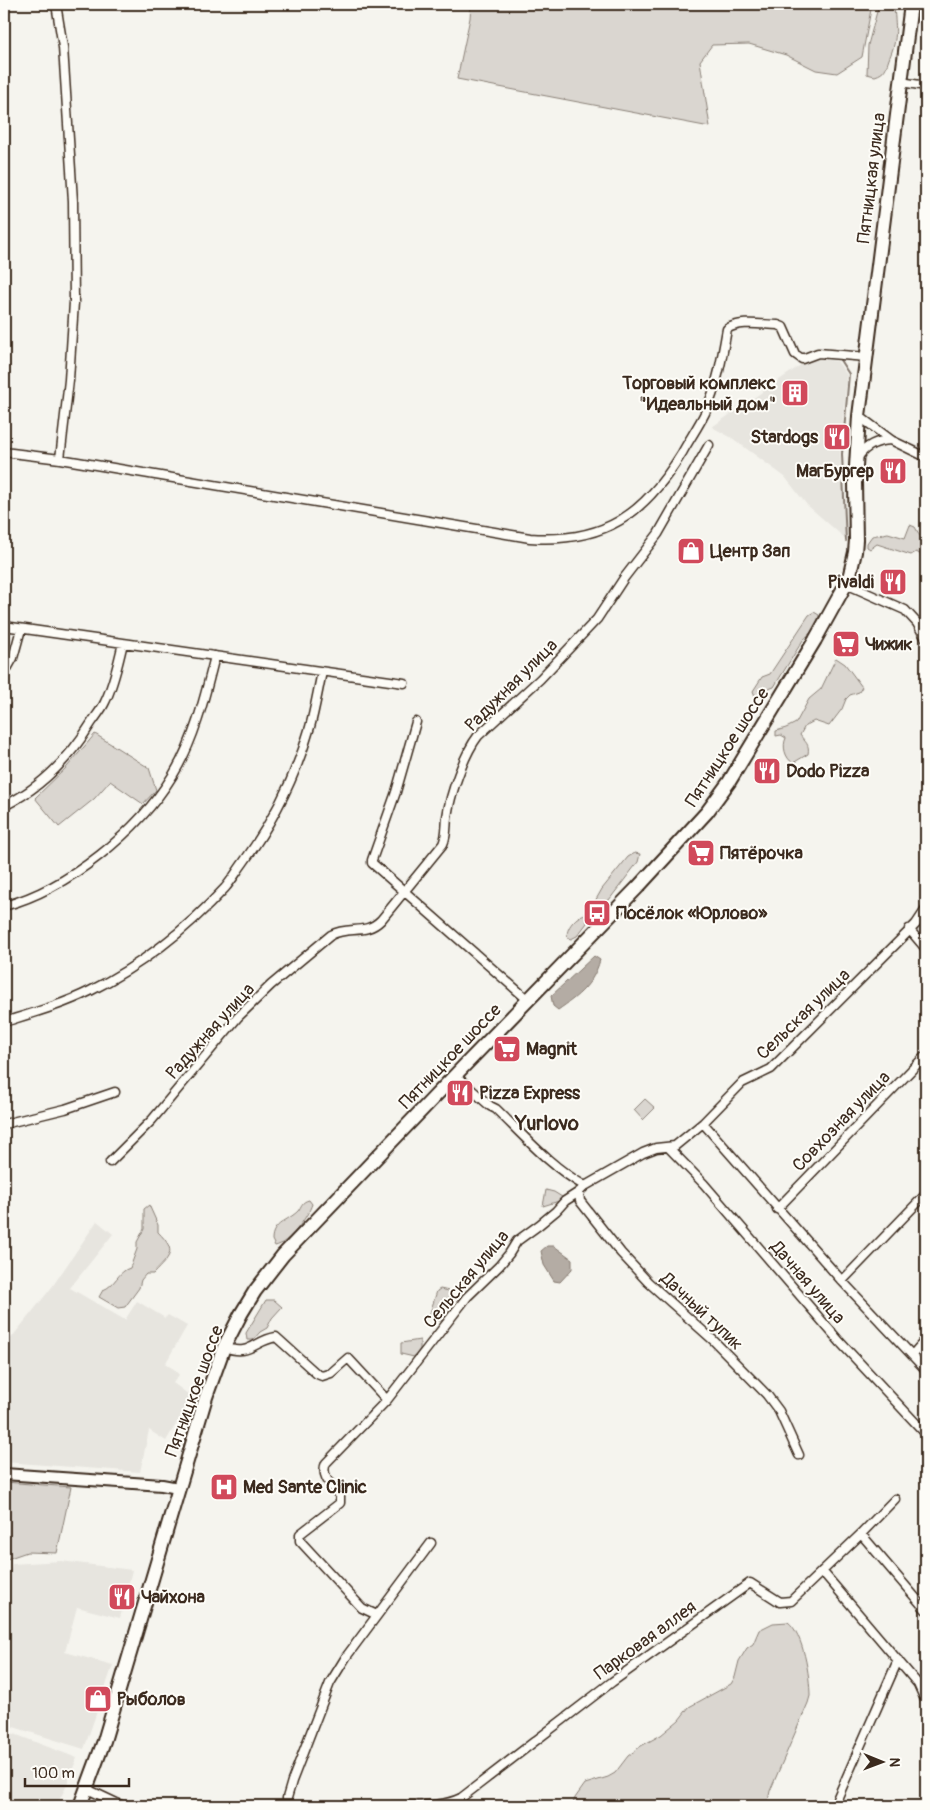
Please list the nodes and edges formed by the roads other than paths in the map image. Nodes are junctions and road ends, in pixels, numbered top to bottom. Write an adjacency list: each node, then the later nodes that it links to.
1 (56, 4): 11 (street)
2 (911, 4): 3 (main road, Пятницкая улица)
3 (901, 82): 4 (street); 5 (main road, Пятницкая улица)
4 (926, 86)
5 (866, 357): 6 (main road, Пятницкое шоссе); 11 (street)
6 (859, 416): 7 (street); 12 (main road, Пятницкое шоссе)
7 (890, 440): 10 (street); 12 (street)
8 (709, 445): 24 (street, Радужная улица)
9 (4, 452): 11 (street)
10 (926, 457)
11 (60, 459)
12 (856, 461): 13 (main road, Пятницкое шоссе)
13 (846, 584): 16 (street); 29 (main road, Пятницкое шоссе)
14 (4, 626): 15 (street)
15 (21, 629): 17 (street); 20 (street)
16 (926, 639)
17 (123, 643): 18 (street); 23 (street)
18 (216, 656): 19 (street); 25 (street)
19 (322, 672): 21 (street); 30 (street)
20 (4, 674)
21 (404, 683)
22 (416, 722): 24 (street)
23 (4, 806)
24 (403, 892): 29 (street); 37 (street, Радужная улица)
25 (4, 906)
26 (926, 909): 27 (street, Сельская улица)
27 (910, 930): 28 (street); 34 (street, Сельская улица)
28 (926, 949)
29 (528, 1000): 32 (main road, Пятницкое шоссе)
30 (4, 1022)
31 (926, 1055): 40 (street, Совхозная улица)
32 (455, 1074): 38 (street); 43 (main road, Пятницкое шоссе)
33 (115, 1092): 35 (street)
34 (703, 1123): 36 (street, Сельская улица); 40 (street)
35 (4, 1124)
36 (668, 1148): 38 (street, Сельская улица); 47 (street, Дачная улица)
37 (110, 1162)
38 (582, 1189): 46 (street, Сельская улица); 48 (street, Дачный тупик)
39 (926, 1194): 41 (street)
40 (777, 1209): 41 (street)
41 (842, 1281): 44 (street)
42 (926, 1339): 44 (street)
43 (224, 1347): 46 (street); 50 (main road, Пятницкое шоссе)
44 (913, 1354): 45 (street)
45 (926, 1370)
46 (387, 1400): 56 (street, Сельская улица)
47 (926, 1434)
48 (800, 1455)
49 (4, 1474): 50 (street)
50 (178, 1488): 59 (main road, Пятницкое шоссе)
51 (895, 1499): 52 (street, Парковая аллея)
52 (861, 1534): 54 (street, Парковая аллея); 55 (street)
53 (431, 1543): 56 (street)
54 (822, 1572): 57 (street); 63 (street, Парковая аллея)
55 (926, 1610)
56 (378, 1615): 62 (street)
57 (898, 1660): 58 (street); 64 (street)
58 (926, 1702)
59 (87, 1789): 60 (main road, Пятницкое шоссе); 61 (street)
60 (80, 1806)
61 (123, 1806)
62 (287, 1806)
63 (393, 1806)
64 (834, 1806)

